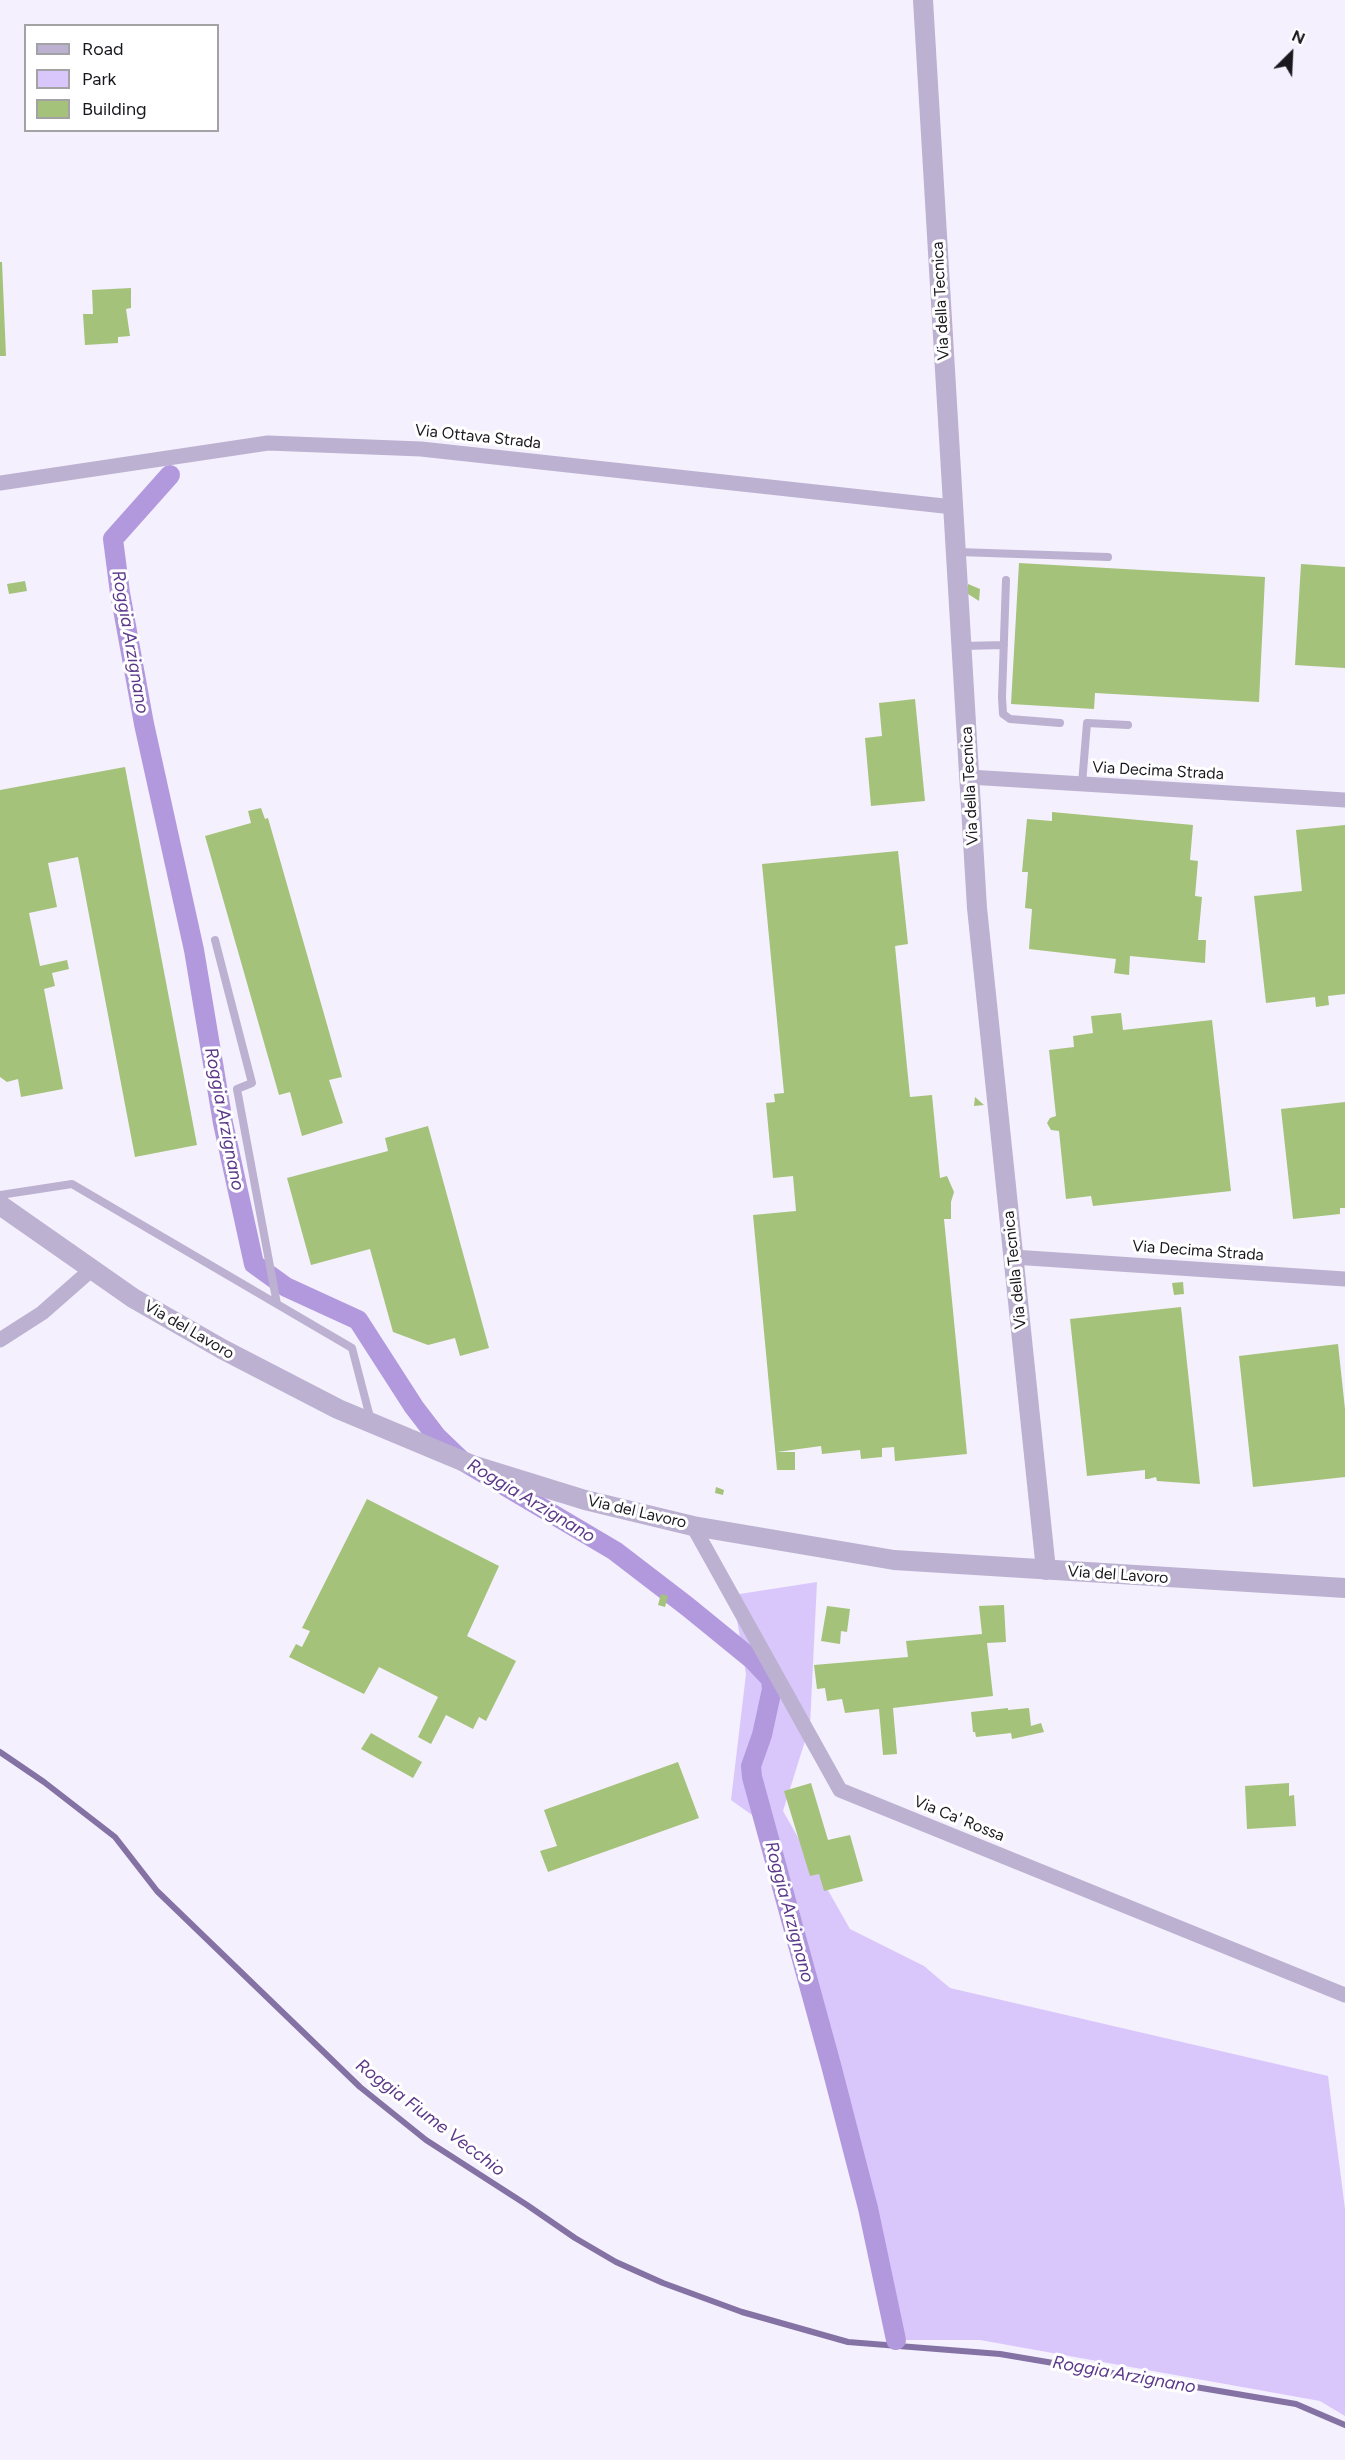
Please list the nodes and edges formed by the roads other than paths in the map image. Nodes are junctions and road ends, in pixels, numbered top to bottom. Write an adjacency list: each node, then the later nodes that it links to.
1 (923, 0): 3 (street, Via della Tecnica)
2 (0, 483): 3 (street, Via Ottava Strada)
3 (953, 507): 4 (street, Via della Tecnica)
4 (956, 552): 5 (lane); 8 (street, Via della Tecnica)
5 (1108, 557)
6 (1006, 580): 7 (lane)
7 (1004, 645): 8 (lane); 9 (lane)
8 (962, 646): 11 (street, Via della Tecnica)
9 (1059, 723)
10 (1128, 725): 12 (lane)
11 (969, 777): 12 (street, Via Decima Strada); 17 (street, Via della Tecnica)
12 (1082, 784): 13 (street, Via Decima Strada)
13 (1345, 800)
14 (215, 940): 20 (lane)
15 (0, 1195): 20 (lane)
16 (0, 1205): 18 (street, Via del Lavoro)
17 (1013, 1257): 19 (street, Via Decima Strada); 24 (street, Via della Tecnica)
18 (91, 1270): 21 (street); 22 (street, Via del Lavoro)
19 (1345, 1279)
20 (277, 1304): 22 (lane)
21 (0, 1340)
22 (372, 1423): 23 (street, Via del Lavoro)
23 (693, 1526): 24 (street, Via del Lavoro); 26 (street, Via Ca' Rossa)
24 (1046, 1570): 25 (street, Via del Lavoro)
25 (1345, 1588)
26 (1345, 1995)

